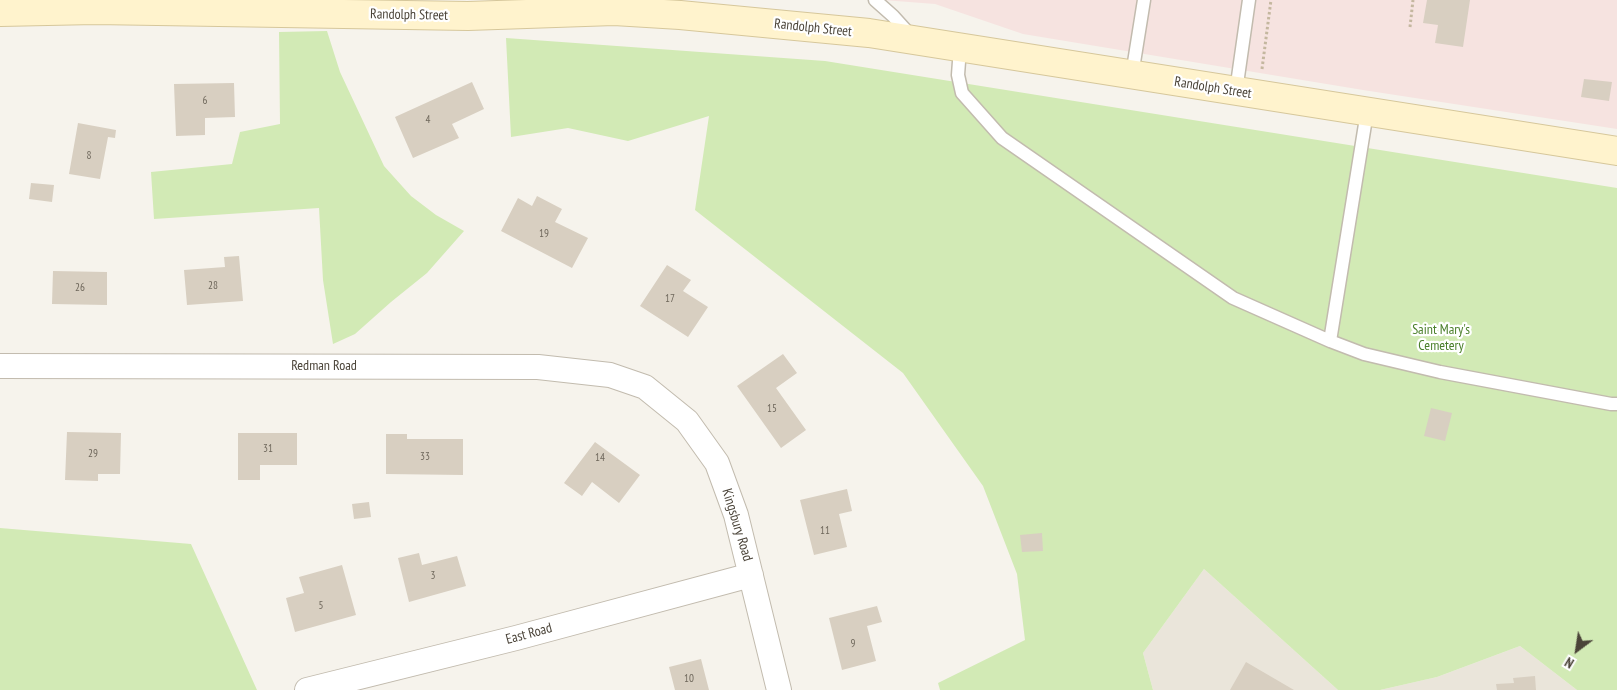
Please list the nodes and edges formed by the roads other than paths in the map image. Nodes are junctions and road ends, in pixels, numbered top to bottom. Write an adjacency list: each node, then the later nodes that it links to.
1 (875, 0): 6 (lane)
2 (1144, 0): 8 (lane)
3 (1249, 0): 9 (lane)
4 (646, 6): 5 (main road, Randolph Street); 6 (main road, Randolph Street)
5 (0, 12)
6 (916, 40): 7 (main road, Randolph Street)
7 (960, 48): 8 (main road, Randolph Street); 12 (lane)
8 (1132, 75): 9 (main road, Randolph Street)
9 (1236, 91): 10 (main road, Randolph Street)
10 (1367, 112): 11 (main road, Randolph Street); 12 (lane)
11 (1617, 151)
12 (1330, 341): 15 (lane)
13 (0, 366): 14 (street, Redman Road)
14 (645, 387): 16 (street, Kingsbury Road)
15 (1617, 404)
16 (751, 575): 17 (street, East Road); 18 (street, Kingsbury Road)
17 (307, 690)
18 (780, 690)

